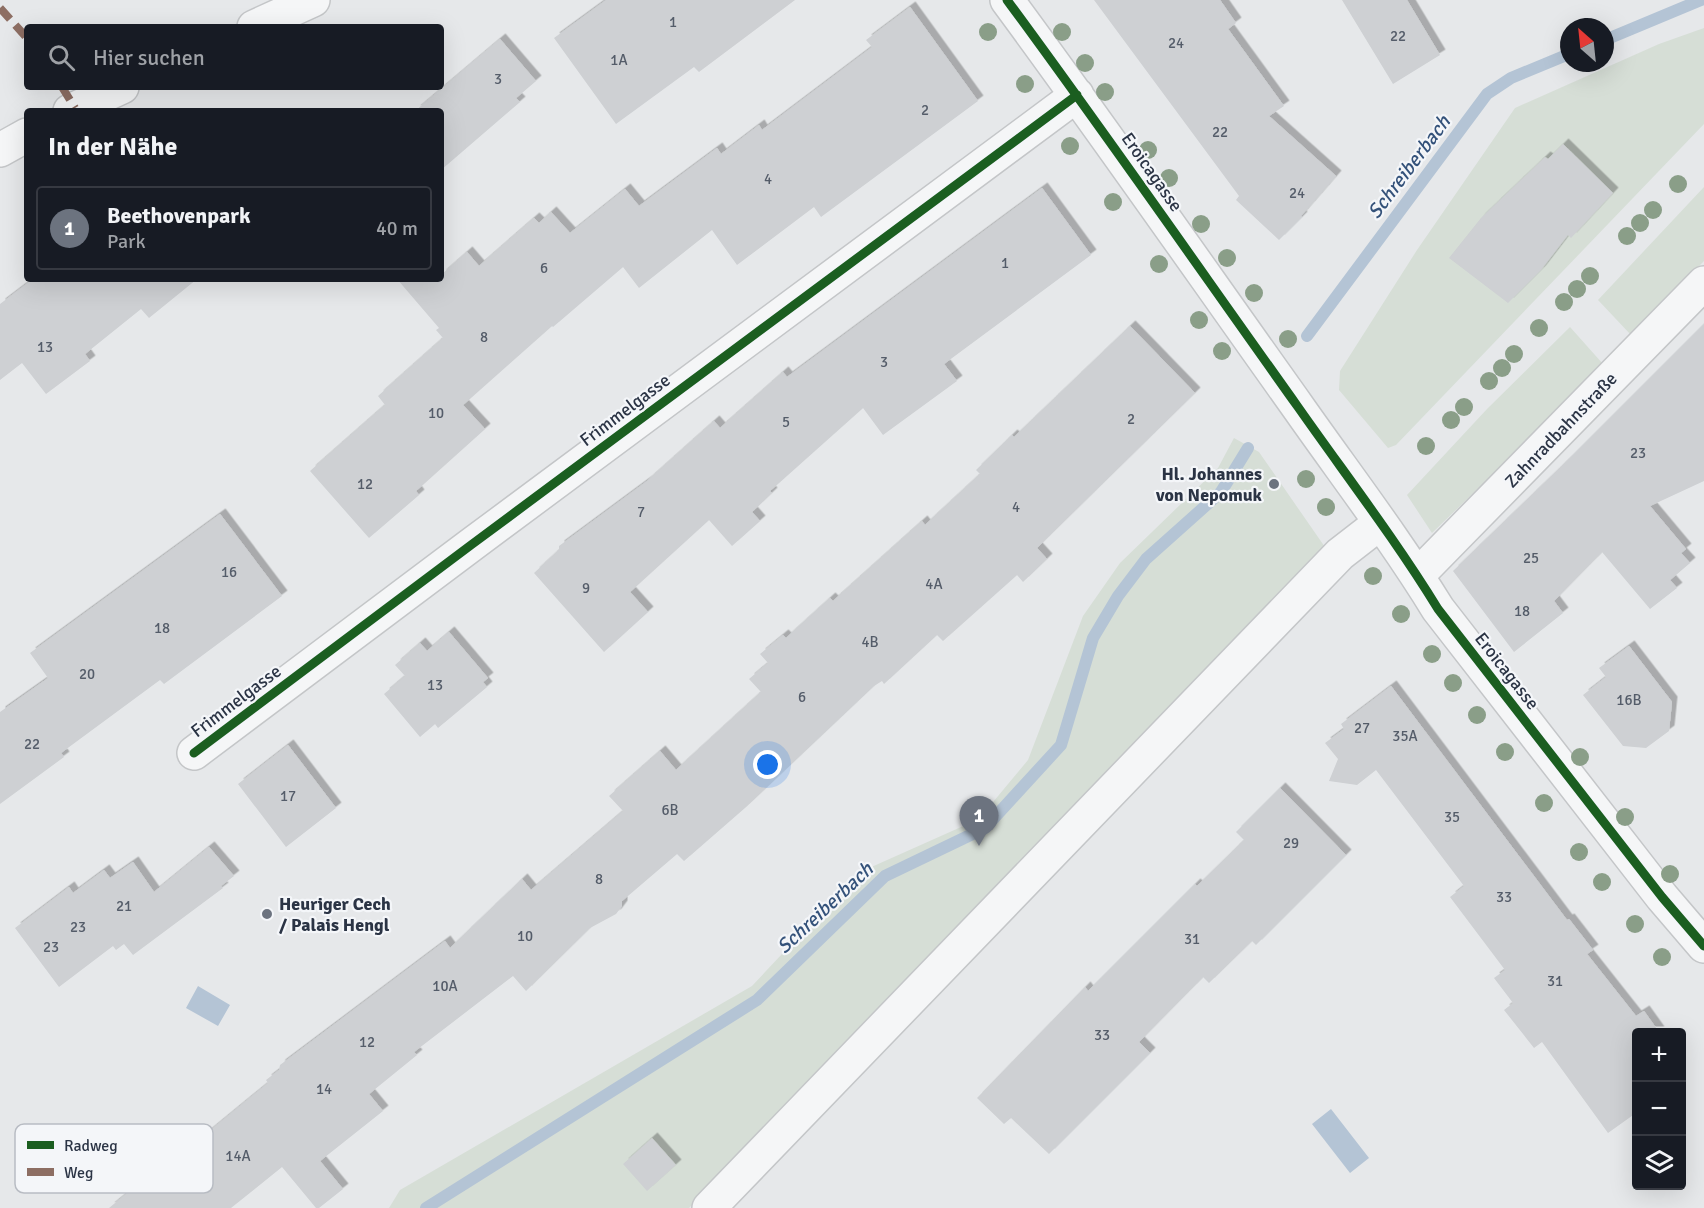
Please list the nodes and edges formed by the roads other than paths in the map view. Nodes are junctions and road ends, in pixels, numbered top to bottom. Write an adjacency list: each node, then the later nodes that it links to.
1 (313, 0): 3 (street)
2 (1007, 0): 5 (street, Eroicagasse)
3 (261, 24)
4 (116, 90): 6 (street)
5 (1077, 95): 10 (street, Eroicagasse); 12 (street, Frimmelgasse)
6 (76, 108)
7 (24, 137): 8 (street)
8 (0, 150)
9 (1704, 283): 11 (street, Zahnradbahnstraße)
10 (1380, 523): 11 (street, Eroicagasse); 14 (street)
11 (1417, 576): 13 (street, Eroicagasse)
12 (194, 753)
13 (1704, 946)
14 (709, 1208)

